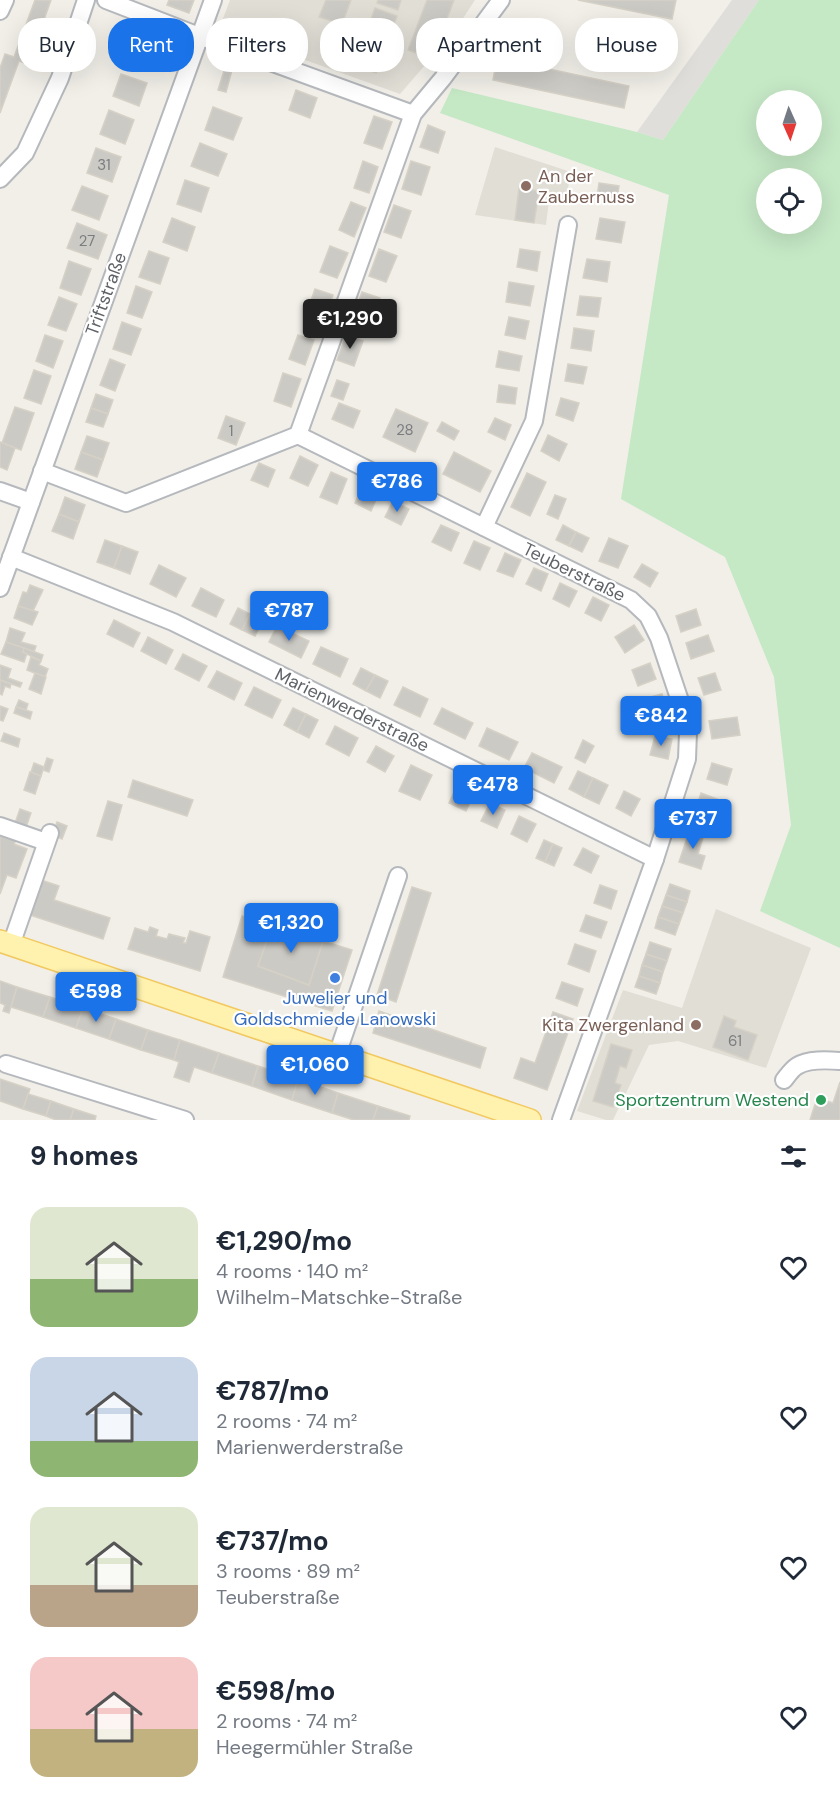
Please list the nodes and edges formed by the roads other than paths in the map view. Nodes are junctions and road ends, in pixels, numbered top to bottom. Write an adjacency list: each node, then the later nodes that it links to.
1 (5, 0): 6 (street)
2 (86, 0): 9 (street)
3 (106, 0): 7 (street)
4 (213, 0): 7 (street, Triftstraße)
5 (501, 0): 8 (street)
6 (0, 11)
7 (199, 36): 8 (street); 12 (street, Triftstraße)
8 (413, 114): 11 (street)
9 (0, 179)
10 (568, 225): 15 (street)
11 (298, 435): 12 (street); 15 (street, Teuberstraße)
12 (42, 471): 14 (street, Triftstraße)
13 (0, 491): 14 (street)
14 (31, 502): 16 (street, Triftstraße)
15 (484, 527): 19 (street, Teuberstraße)
16 (6, 562): 17 (street, Triftstraße); 19 (street, Marienwerderstraße)
17 (0, 588)
18 (0, 826): 21 (street)
19 (655, 859): 28 (street, Teuberstraße)
20 (398, 876): 22 (street)
21 (5, 943): 22 (main road)
22 (337, 1055): 27 (main road)
23 (840, 1061): 25 (street)
24 (6, 1064): 26 (street)
25 (784, 1080)
26 (184, 1120)
27 (530, 1120)
28 (561, 1120)

